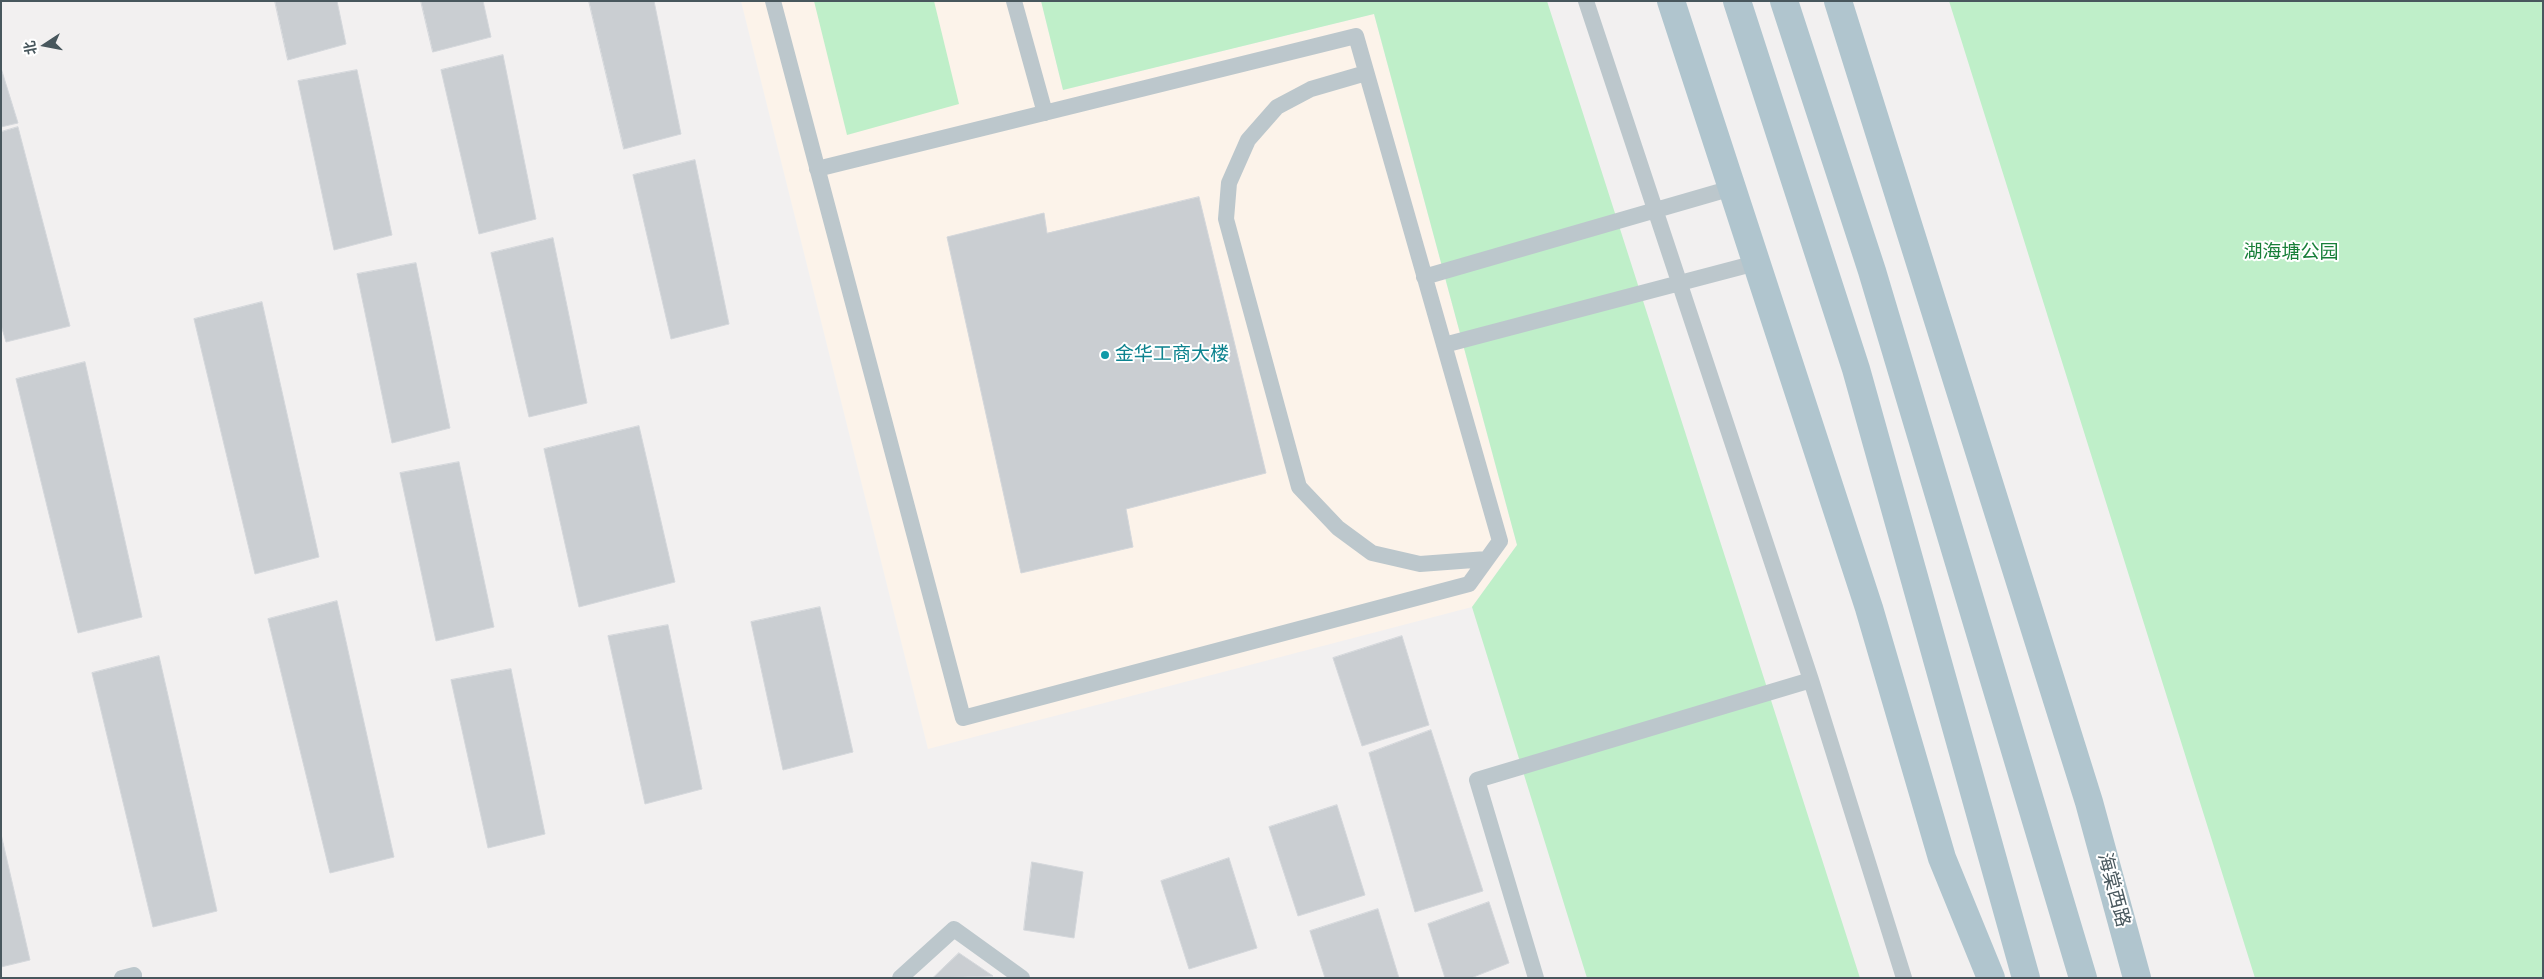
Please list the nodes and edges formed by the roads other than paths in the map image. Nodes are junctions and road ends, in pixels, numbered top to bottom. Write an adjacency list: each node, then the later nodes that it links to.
1 (773, 1): 10 (lane)
2 (1014, 1): 9 (lane)
3 (1586, 1): 12 (lane)
4 (1671, 1): 11 (main road)
5 (1737, 1): 26 (main road)
6 (1784, 1): 27 (main road)
7 (1838, 1): 28 (main road, 海棠西路)
8 (1366, 73): 9 (lane); 14 (lane); 17 (lane)
9 (1045, 113): 10 (lane)
10 (817, 169): 17 (lane)
11 (1732, 188): 12 (lane); 13 (main road)
12 (1655, 210): 14 (lane); 15 (lane)
13 (1756, 262): 15 (lane); 25 (main road)
14 (1424, 277): 16 (lane)
15 (1679, 283): 16 (lane); 18 (lane)
16 (1444, 345): 17 (lane)
17 (1487, 559)
18 (1810, 680): 23 (lane); 24 (lane)
19 (122, 978): 20 (lane)
20 (134, 978)
21 (900, 978): 22 (lane)
22 (1022, 978)
23 (1536, 978)
24 (1904, 978)
25 (1990, 978)
26 (2026, 978)
27 (2083, 978)
28 (2136, 978)

